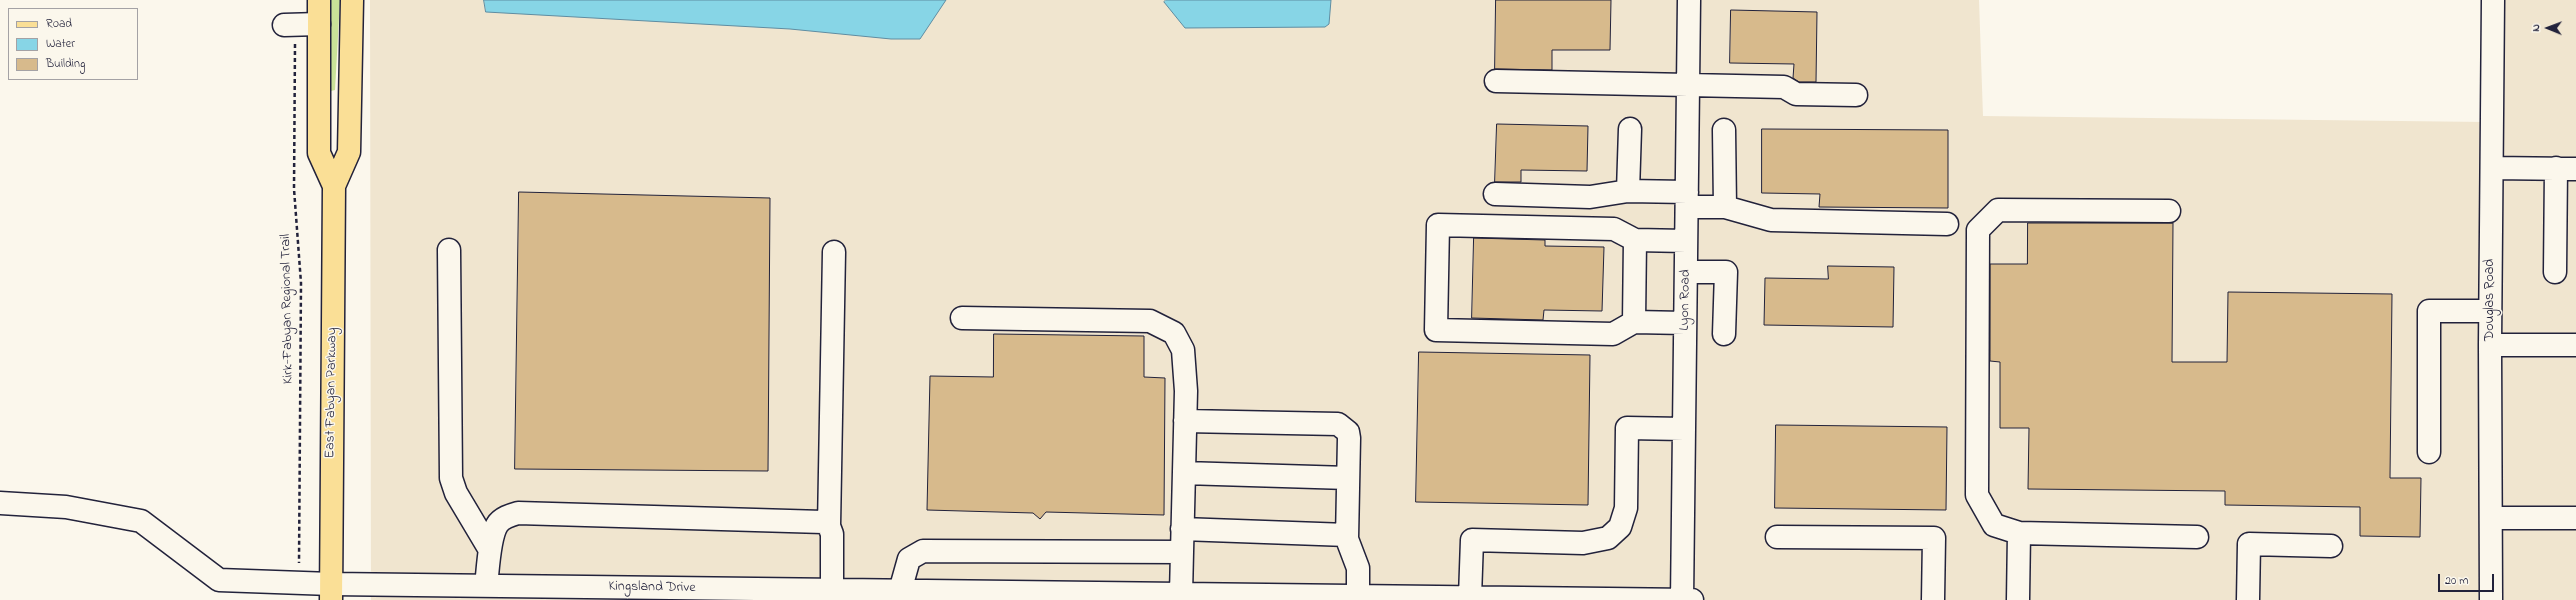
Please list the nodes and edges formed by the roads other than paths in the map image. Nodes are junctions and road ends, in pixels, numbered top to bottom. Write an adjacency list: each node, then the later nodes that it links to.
1 (319, 0): 5 (main road, East Fabyan Parkway)
2 (352, 0): 14 (main road, East Fabyan Parkway)
3 (1690, 0): 8 (street, Lyon Road)
4 (2493, 0): 12 (street, Douglas Road)
5 (319, 24): 6 (street); 14 (main road, East Fabyan Parkway)
6 (284, 25)
7 (1496, 81): 8 (street)
8 (1688, 85): 9 (street); 17 (street, Lyon Road)
9 (1856, 95)
10 (1630, 129): 15 (street)
11 (1724, 130): 18 (street)
12 (2492, 168): 13 (street); 27 (street, Douglas Road)
13 (2566, 169): 26 (street)
14 (334, 186): 54 (main road, East Fabyan Parkway)
15 (1628, 191): 16 (street); 17 (street)
16 (1496, 194)
17 (1687, 200): 18 (street); 22 (street, Lyon Road)
18 (1724, 207): 20 (street)
19 (2169, 211): 44 (street)
20 (1947, 224)
21 (1635, 240): 22 (street); 29 (street); 29 (street)
22 (1686, 241): 25 (street, Lyon Road)
23 (449, 250): 49 (street)
24 (834, 252): 42 (street)
25 (1686, 272): 30 (street, Lyon Road); 31 (street)
26 (2555, 272)
27 (2490, 311): 32 (street, Douglas Road); 36 (street)
28 (962, 318): 34 (street)
29 (1634, 322): 30 (street)
30 (1685, 323): 35 (street, Lyon Road)
31 (1724, 334)
32 (2490, 345): 33 (street); 40 (street, Douglas Road)
33 (2576, 345)
34 (1185, 421): 37 (street); 38 (street)
35 (1684, 429): 61 (street); 64 (street, Lyon Road)
36 (2429, 452)
37 (1184, 473): 38 (street); 43 (street)
38 (1348, 478): 45 (street)
39 (0, 503): 54 (street, Kingsland Drive)
40 (2492, 518): 41 (street); 69 (street, Douglas Road)
41 (2576, 518)
42 (829, 526): 49 (street); 52 (street)
43 (1182, 529): 45 (street); 50 (street)
44 (2019, 533): 47 (street); 67 (street)
45 (1347, 535): 59 (street)
46 (1777, 537): 66 (street)
47 (2197, 537)
48 (2331, 546): 68 (street)
49 (490, 550): 51 (street)
50 (1182, 552): 53 (street); 56 (street)
51 (486, 586): 54 (street, Kingsland Drive); 55 (street, Kingsland Drive)
52 (832, 590): 57 (street, Kingsland Drive); 58 (street, Kingsland Drive)
53 (900, 591): 56 (street, Kingsland Drive); 58 (street, Kingsland Drive)
54 (331, 592)
55 (508, 593): 57 (street, Kingsland Drive)
56 (1182, 594): 60 (street, Kingsland Drive)
57 (778, 595)
58 (865, 595)
59 (1358, 596): 60 (street, Kingsland Drive); 61 (street, Kingsland Drive)
60 (1242, 597)
61 (1470, 597): 62 (street, Kingsland Drive)
62 (1548, 599): 63 (street, Kingsland Drive)
63 (1672, 600): 64 (street, Kingsland Drive)
64 (1682, 600): 65 (street, Kingsland Drive)
65 (1692, 600)
66 (1933, 600)
67 (2018, 600)
68 (2248, 600)
69 (2491, 600)

